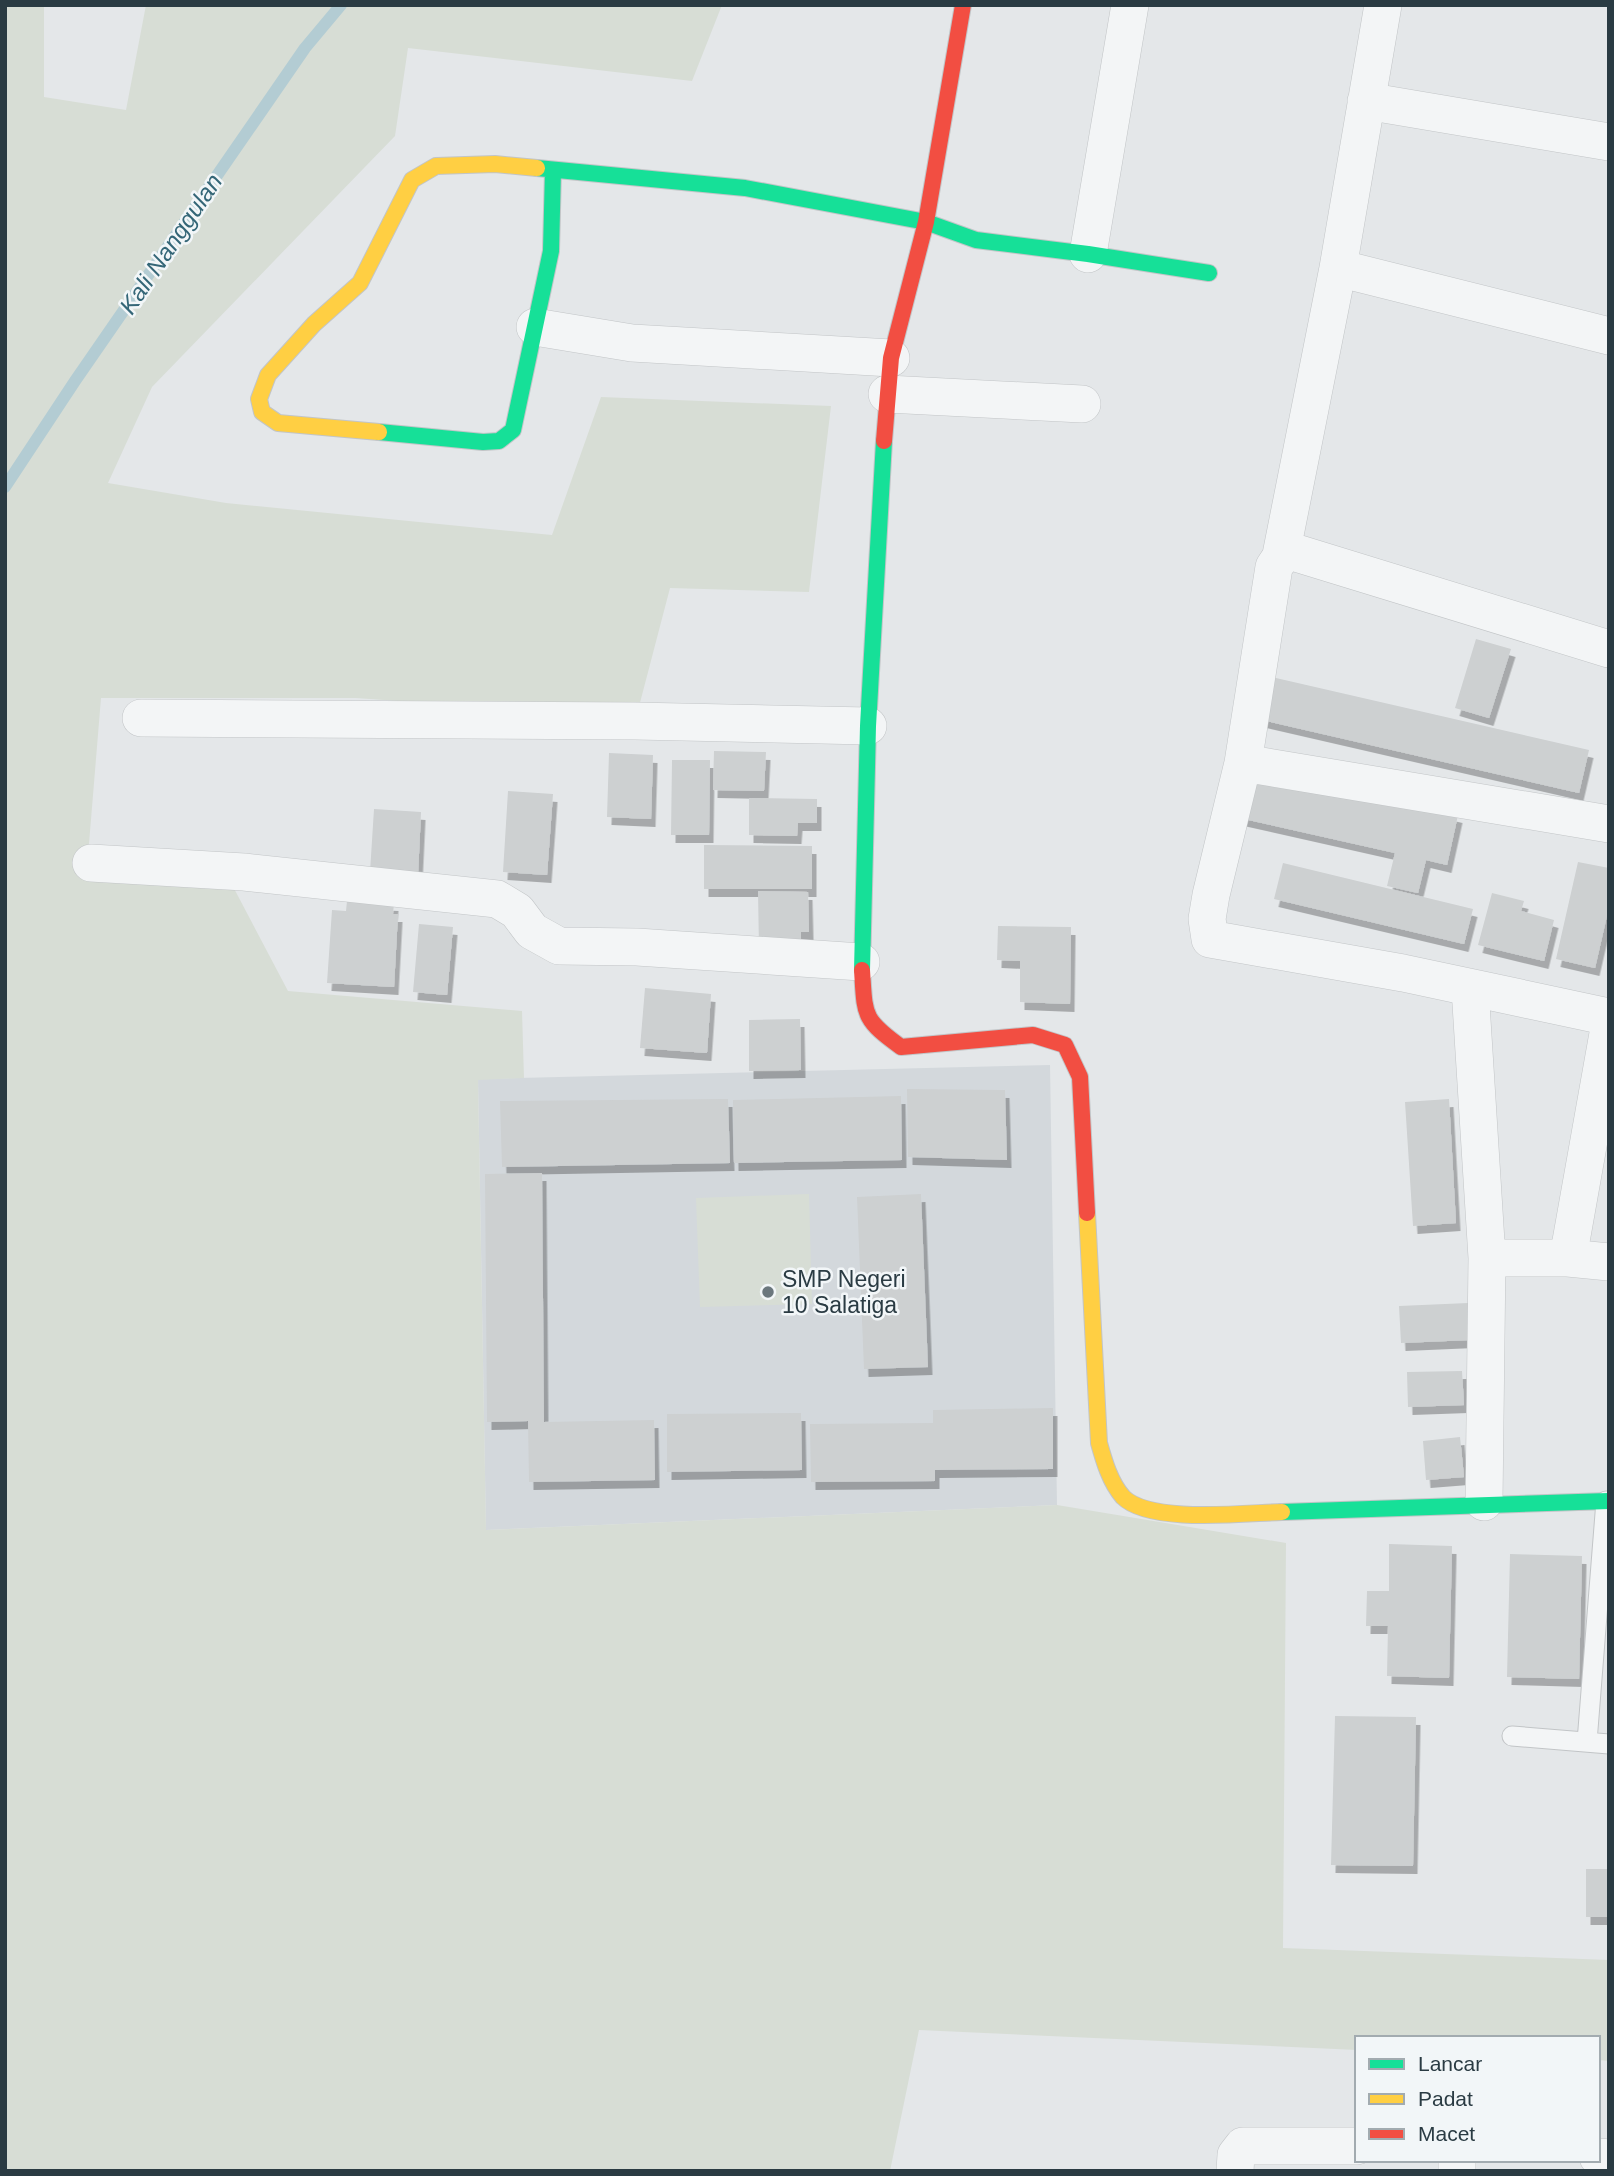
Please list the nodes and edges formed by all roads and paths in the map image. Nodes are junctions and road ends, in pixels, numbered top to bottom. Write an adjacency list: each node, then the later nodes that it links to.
1 (963, 5): 7 (street)
2 (1130, 5): 8 (street)
3 (1383, 5): 4 (street)
4 (1366, 101): 5 (street); 9 (street)
5 (1609, 142)
6 (552, 170): 7 (street); 11 (street); 11 (street)
7 (926, 222): 8 (street); 13 (street)
8 (1088, 254): 10 (street)
9 (1338, 268): 12 (street); 16 (street)
10 (1209, 273)
11 (536, 327): 13 (street)
12 (1609, 336)
13 (891, 358): 14 (street)
14 (887, 394): 15 (street); 19 (street)
15 (1082, 404)
16 (1282, 555): 17 (street); 20 (street)
17 (1609, 649)
18 (141, 718): 19 (street)
19 (868, 726): 23 (street)
20 (1243, 763): 21 (street); 24 (street)
21 (1609, 824)
22 (91, 863): 23 (street)
23 (861, 962): 31 (street)
24 (1470, 988): 25 (street); 27 (street)
25 (1609, 1017)
26 (1609, 1028): 28 (street)
27 (1487, 1258): 28 (street); 31 (street)
28 (1568, 1258): 29 (street)
29 (1609, 1262)
30 (1607, 1501): 31 (street); 32 (lane)
31 (1484, 1502)
32 (1602, 1635): 34 (lane)
33 (1512, 1736): 34 (lane)
34 (1587, 1742): 35 (lane)
35 (1609, 1744)
36 (1355, 2147): 37 (street)
37 (1235, 2171)

